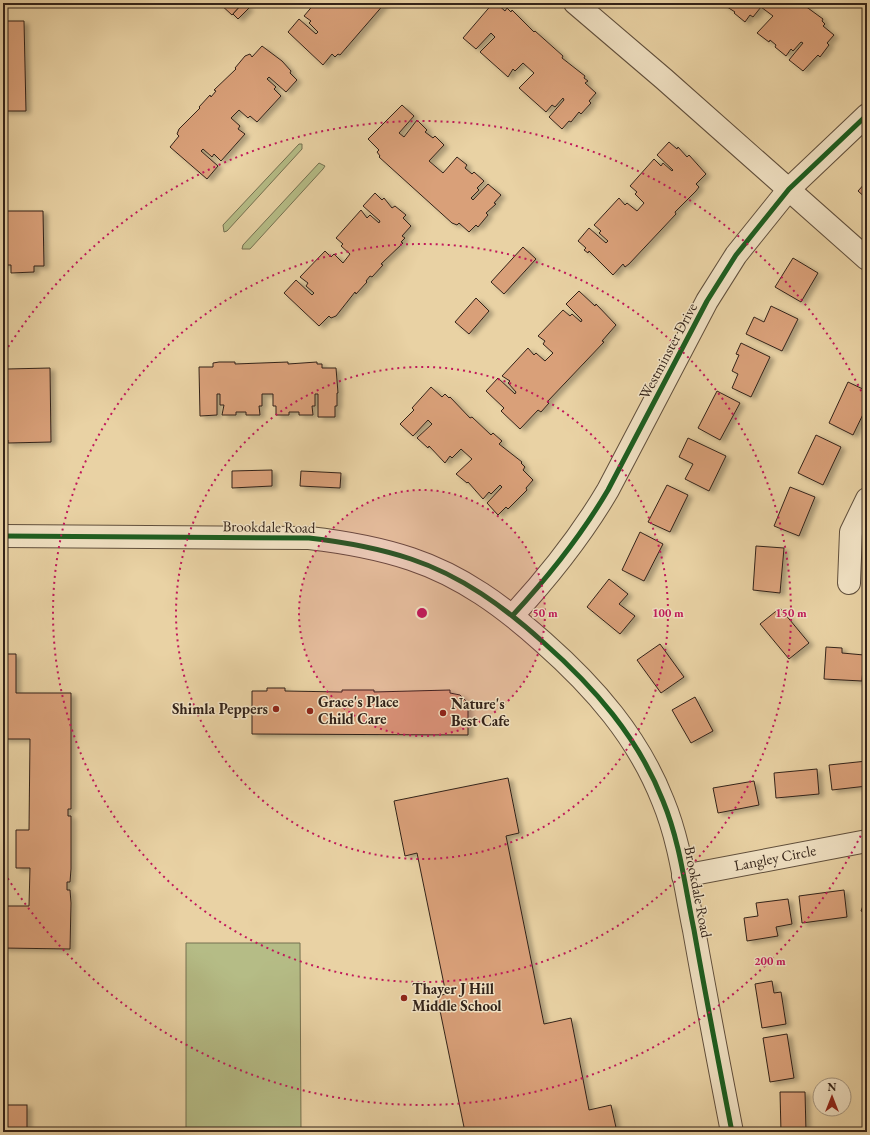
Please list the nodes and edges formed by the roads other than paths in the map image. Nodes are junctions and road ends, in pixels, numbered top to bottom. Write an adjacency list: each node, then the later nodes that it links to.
1 (575, 3): 3 (street)
2 (867, 115): 3 (street, Westminster Drive)
3 (789, 189): 4 (street); 8 (street, Westminster Drive)
4 (867, 259)
5 (867, 499): 7 (street)
6 (3, 536): 8 (street, Brookdale Road)
7 (849, 583)
8 (513, 615): 10 (street, Brookdale Road)
9 (867, 841): 10 (street, Langley Circle)
10 (684, 876): 11 (street, Brookdale Road)
11 (732, 1132)

